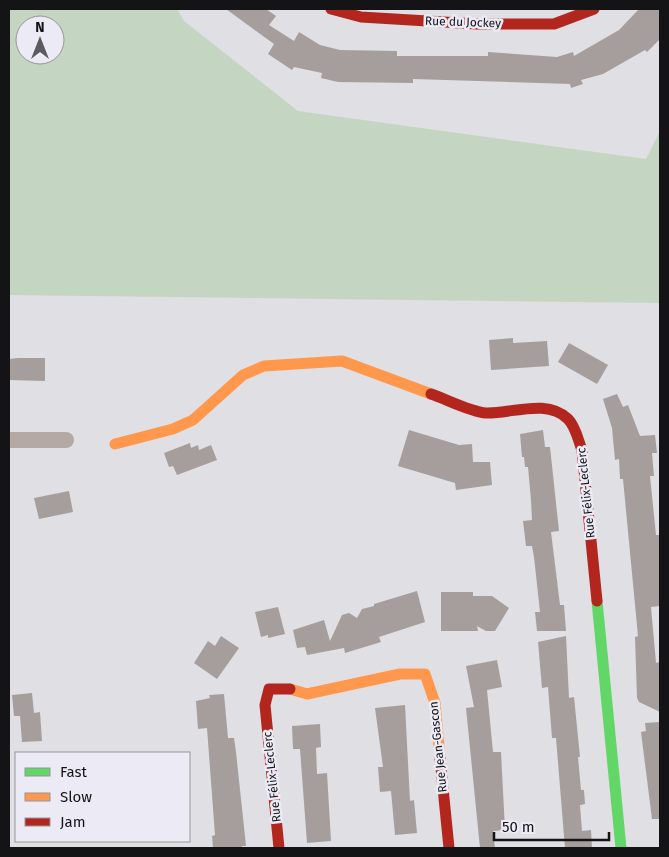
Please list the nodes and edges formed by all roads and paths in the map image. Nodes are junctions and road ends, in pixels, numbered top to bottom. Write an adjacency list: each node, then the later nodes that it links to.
1 (331, 9): 2 (street, Rue du Jockey)
2 (594, 9)
3 (9, 440): 4 (street)
4 (66, 440)
5 (115, 444): 9 (street, Rue Félix-Leclerc)
6 (265, 706): 7 (street, Rue Félix-Leclerc); 8 (street, Rue Jean-Gascon)
7 (279, 848)
8 (449, 848)
9 (621, 848)

